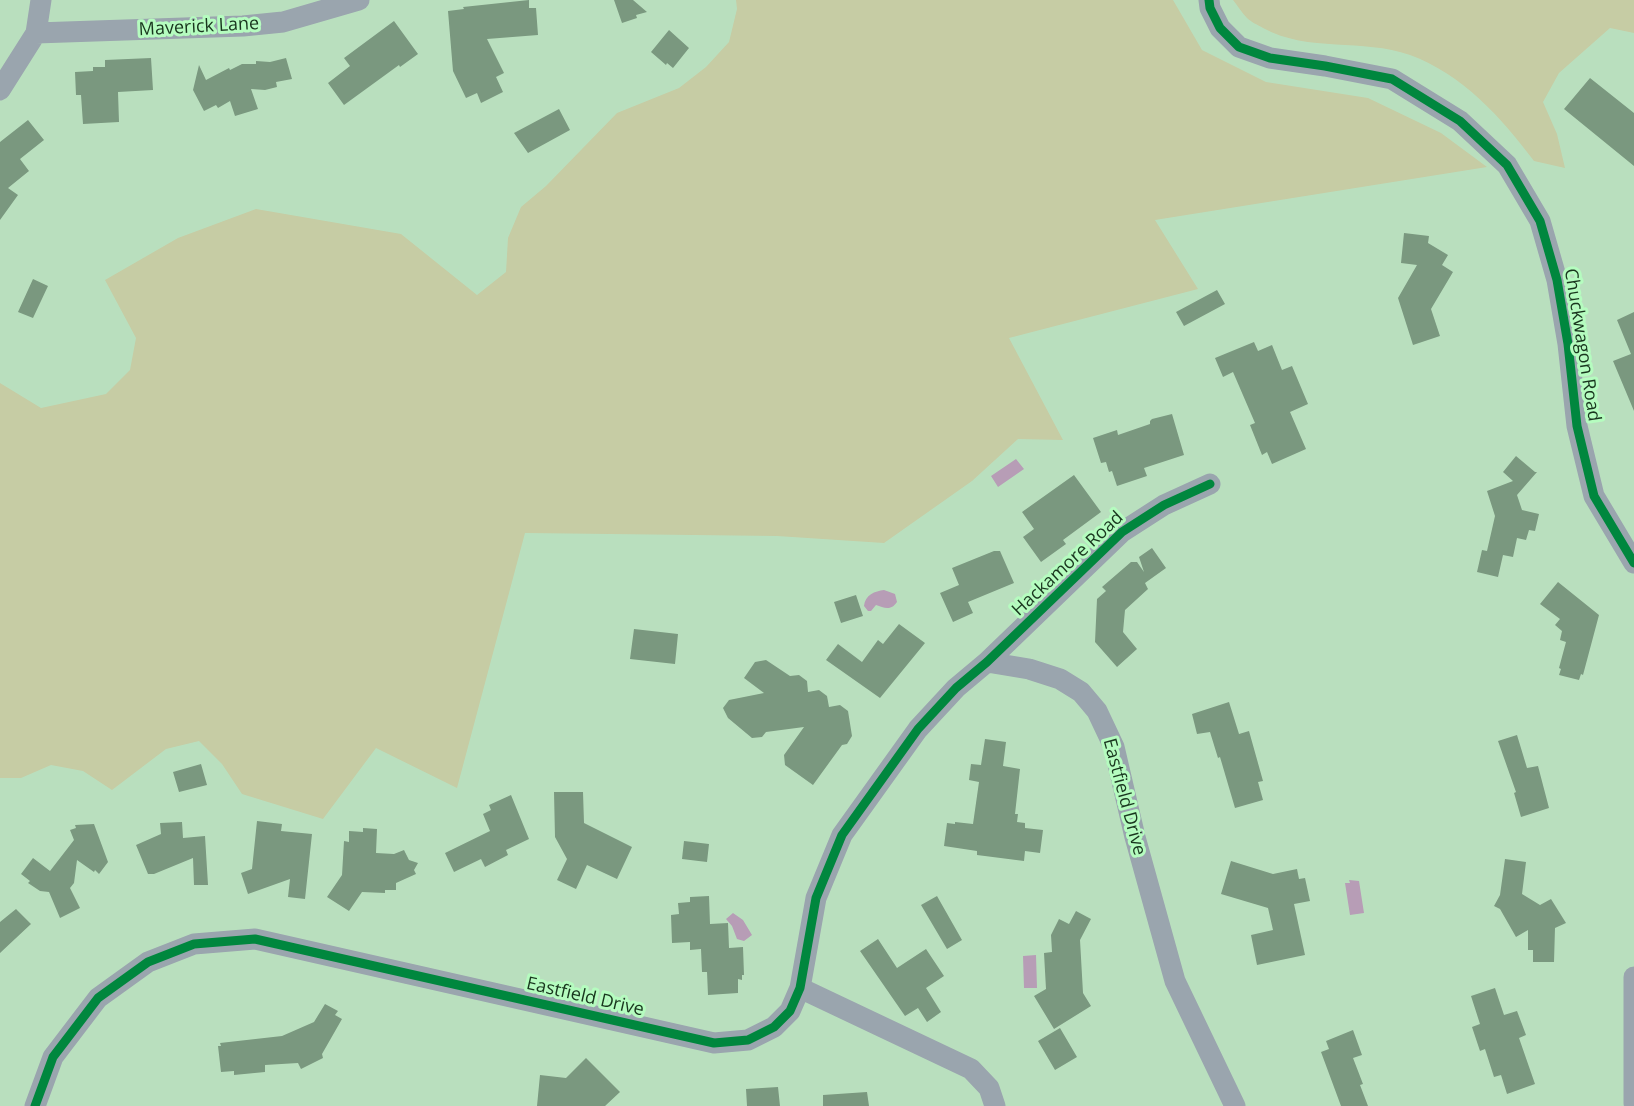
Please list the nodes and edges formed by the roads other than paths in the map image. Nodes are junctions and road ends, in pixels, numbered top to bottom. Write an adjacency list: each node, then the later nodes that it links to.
1 (41, 0): 4 (street)
2 (359, 0): 4 (street, Maverick Lane)
3 (1209, 0): 7 (street, Chuckwagon Road)
4 (36, 33): 5 (street)
5 (0, 90)
6 (1210, 484): 8 (street, Hackamore Road)
7 (1634, 563)
8 (987, 662): 10 (street, Eastfield Drive); 14 (street, Eastfield Drive)
9 (1634, 977): 11 (street)
10 (800, 988): 12 (street, Eastfield Drive); 13 (street)
11 (1634, 1103)
12 (35, 1106)
13 (995, 1106)
14 (1235, 1106)

